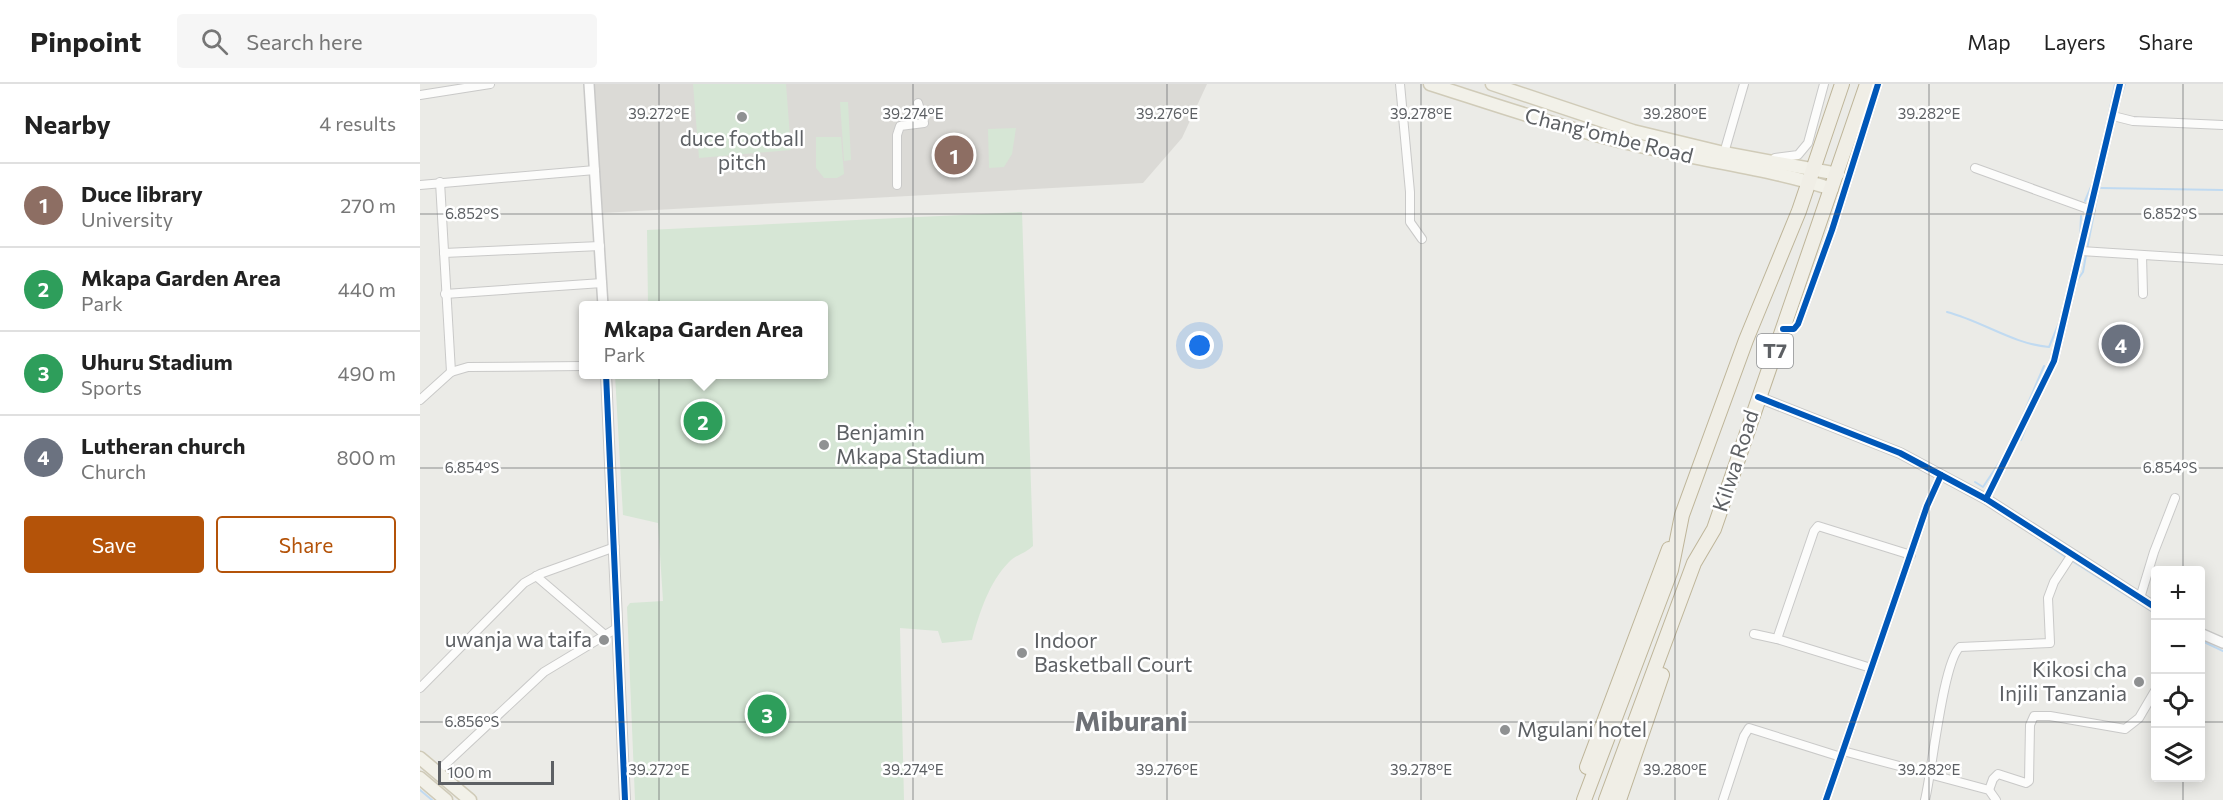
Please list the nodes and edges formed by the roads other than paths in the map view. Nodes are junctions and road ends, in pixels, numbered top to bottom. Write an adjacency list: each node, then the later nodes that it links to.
1 (490, 84): 12 (street)
2 (590, 84): 21 (street)
3 (1400, 84): 30 (street)
4 (1430, 84): 20 (main road, Chang'ombe Road)
5 (1492, 84): 17 (main road, Chang'ombe Road)
6 (1744, 84): 17 (street)
7 (1824, 84): 18 (street)
8 (1842, 84): 16 (highway, Kilwa Road / T7)
9 (1867, 84): 22 (highway, Kilwa Road / T7)
10 (1878, 84): 40 (street)
11 (2117, 85): 14 (street)
12 (420, 95)
13 (918, 103): 26 (street)
14 (2113, 116): 15 (street); 29 (street)
15 (2223, 125)
16 (1820, 150): 20 (main road, Chang'ombe Road); 23 (highway, Kilwa Road / T7)
17 (1724, 153): 18 (main road, Chang'ombe Road)
18 (1759, 159): 20 (main road, Chang'ombe Road)
19 (1976, 168): 29 (street)
20 (1788, 169): 23 (main road, Chang'ombe Road); 28 (main road)
21 (595, 170): 24 (street); 31 (street)
22 (1838, 174): 23 (main road, Chang'ombe Road); 27 (highway, Kilwa Road / T7)
23 (1811, 175): 27 (main road, Chang'ombe Road); 28 (highway, Kilwa Road / T7)
24 (440, 182): 25 (street); 33 (street)
25 (420, 185)
26 (897, 185)
27 (1832, 189): 40 (highway, Kilwa Road / T7)
28 (1804, 198): 49 (highway, Kilwa Road / T7)
29 (2091, 210): 32 (street)
30 (1422, 239)
31 (600, 246): 33 (street); 36 (street)
32 (2081, 251): 34 (street); 48 (street)
33 (444, 253): 37 (street)
34 (2142, 255): 35 (street); 38 (street)
35 (2223, 260)
36 (602, 283): 37 (street); 39 (street)
37 (445, 294): 42 (street)
38 (2143, 294)
39 (603, 301)
40 (1783, 329): 44 (highway, Kilwa Road / T7)
41 (579, 366): 42 (street)
42 (451, 372): 45 (street)
43 (606, 379): 51 (street)
44 (1758, 397): 46 (street); 50 (highway, Kilwa Road / T7)
45 (420, 400)
46 (1941, 475): 48 (street); 52 (street)
47 (2175, 498): 55 (street)
48 (1986, 499): 53 (street)
49 (1682, 515): 75 (highway, T7); 76 (highway, Kilwa Road / T7)
50 (1714, 529): 77 (highway, Kilwa Road / T7); 78 (highway, T7)
51 (615, 548): 54 (street); 57 (street)
52 (1911, 555): 61 (street); 63 (street)
53 (2071, 556): 55 (street); 69 (street)
54 (536, 576): 59 (street); 64 (street)
55 (2140, 598): 56 (street)
56 (2151, 605)
57 (617, 628): 59 (street); 74 (street)
58 (1754, 634): 61 (street)
59 (604, 635): 68 (street)
60 (2205, 635): 62 (street)
61 (1777, 639): 63 (street)
62 (2223, 643)
63 (1871, 668): 66 (street)
64 (420, 688)
65 (2151, 698): 71 (street)
66 (1842, 754): 69 (street); 79 (street); 80 (street)
67 (420, 758): 68 (main road)
68 (436, 773): 73 (main road)
69 (1931, 775): 71 (street); 81 (street)
70 (420, 778): 72 (main road)
71 (1989, 790): 82 (street)
72 (447, 800)
73 (470, 800)
74 (625, 800)
75 (1575, 800)
76 (1584, 800)
77 (1606, 800)
78 (1619, 800)
79 (1723, 800)
80 (1826, 800)
81 (1924, 800)
82 (1996, 800)

